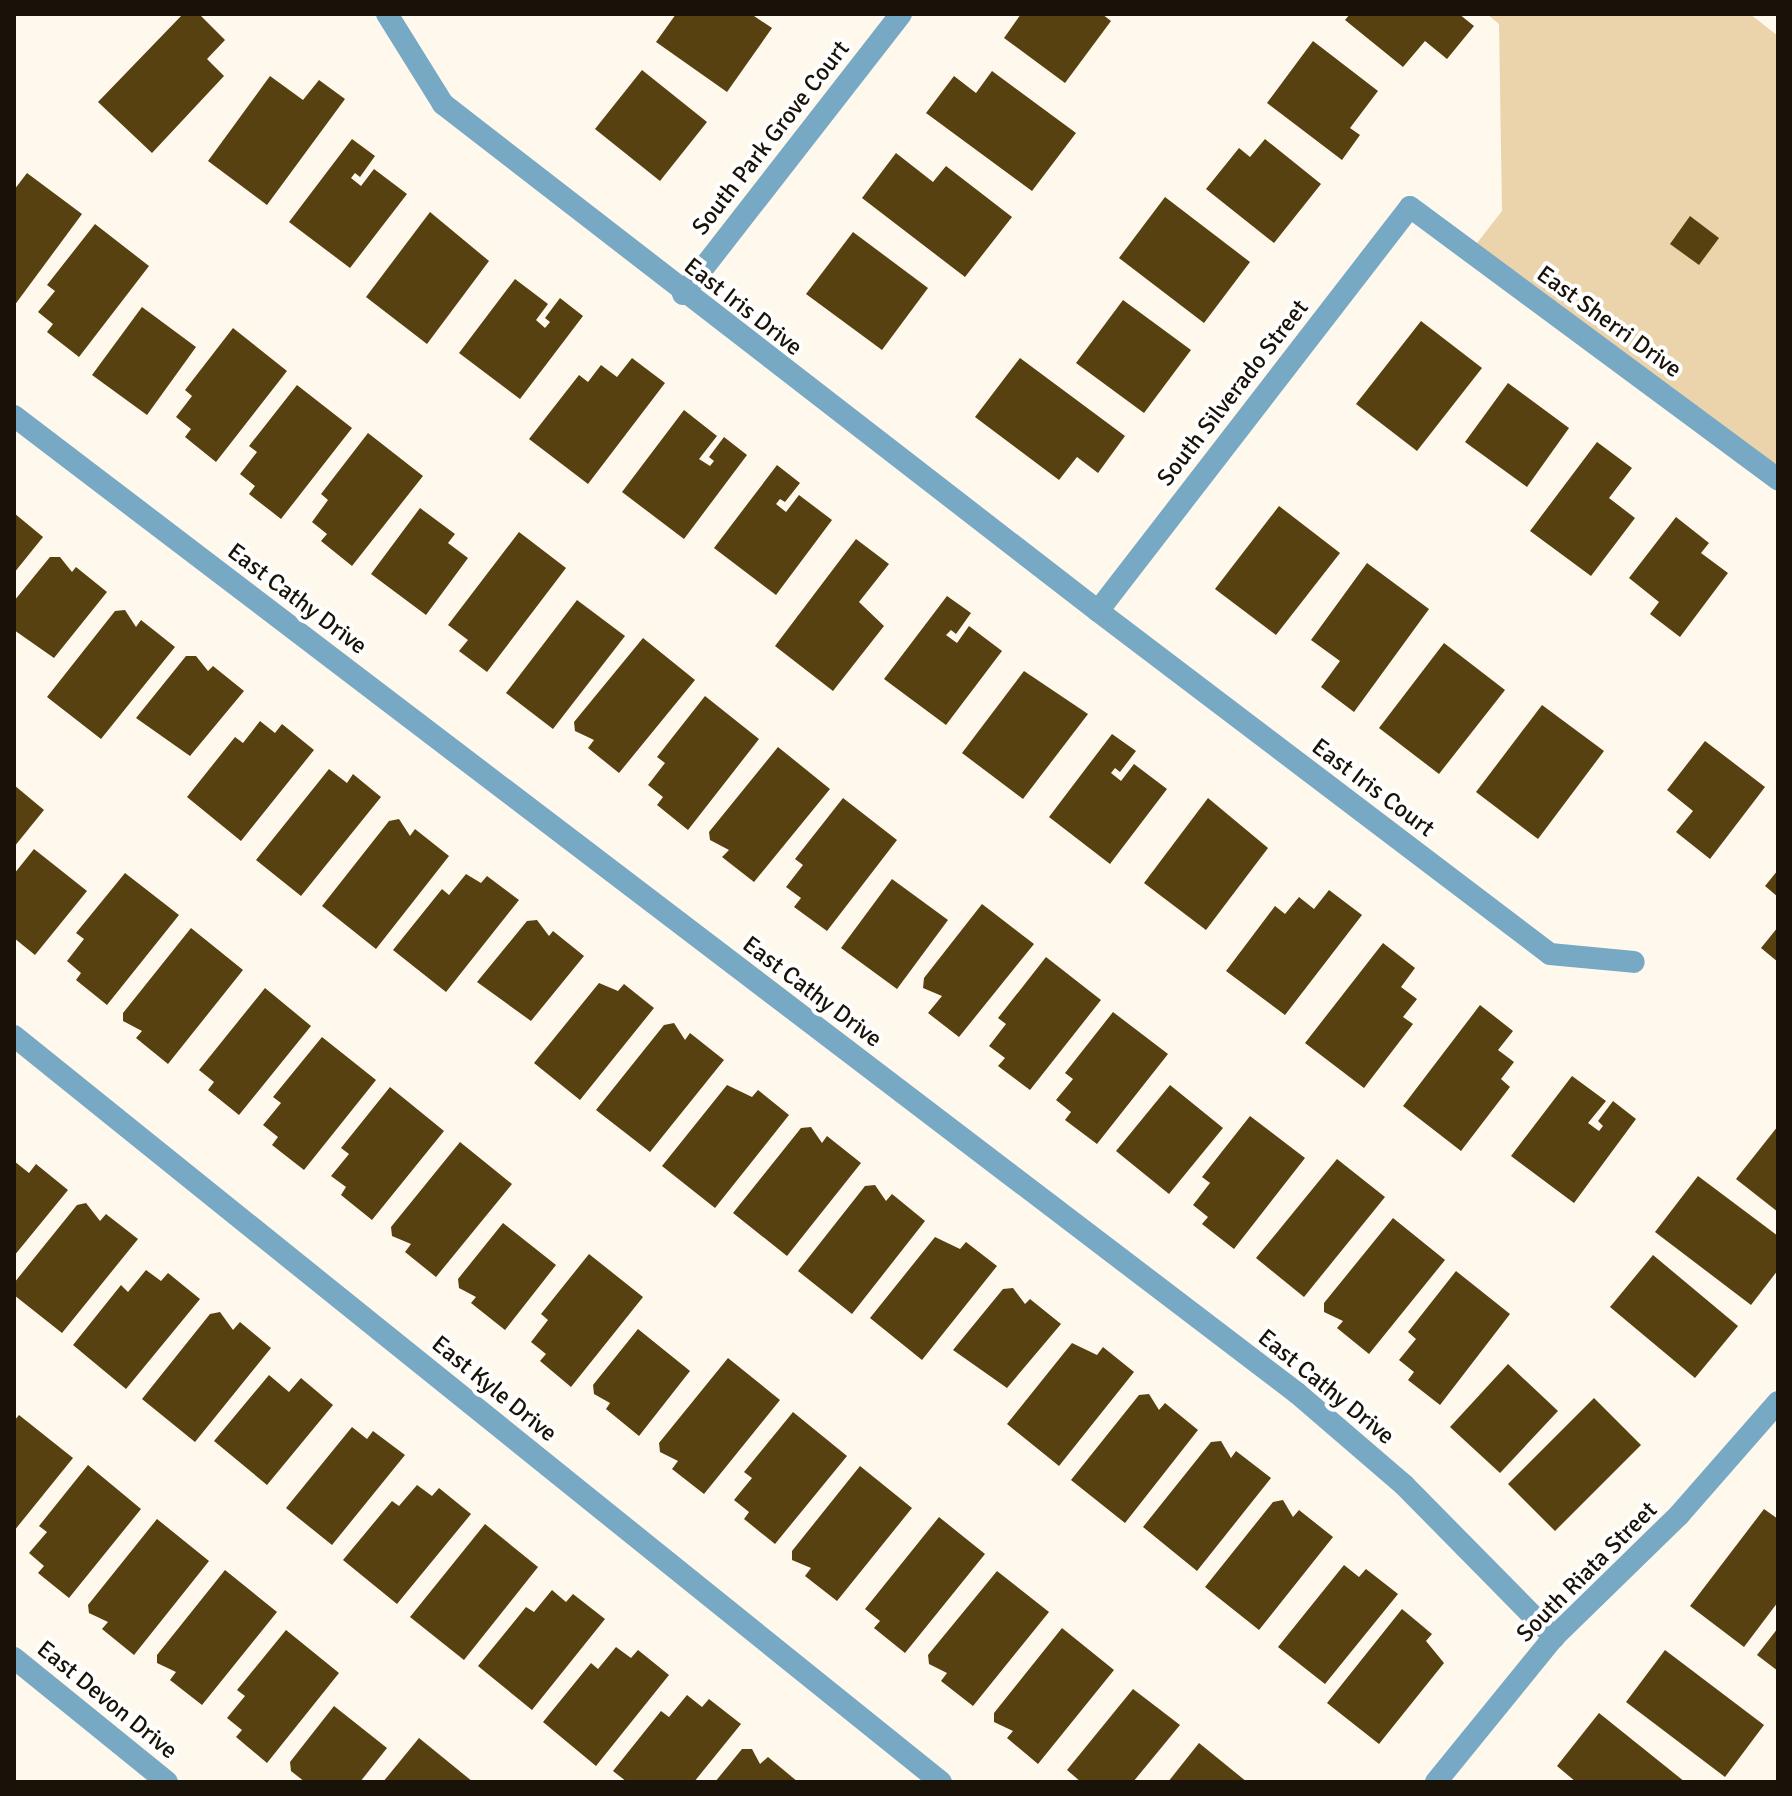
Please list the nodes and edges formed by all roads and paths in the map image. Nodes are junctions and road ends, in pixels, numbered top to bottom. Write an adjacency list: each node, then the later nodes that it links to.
1 (387, 14): 4 (street, East Iris Drive)
2 (901, 14): 4 (street, South Park Grove Court)
3 (1410, 207): 6 (street, East Sherri Drive); 7 (street, South Silverado Street)
4 (683, 294): 7 (street, East Iris Drive)
5 (14, 416): 11 (street, East Cathy Drive)
6 (1778, 479)
7 (1098, 611): 8 (street, East Iris Court)
8 (1634, 962)
9 (14, 1036): 14 (street, East Kyle Drive)
10 (1777, 1407): 11 (street, South Riata Street)
11 (1554, 1637): 15 (street, South Riata Street)
12 (14, 1658): 13 (street, East Devon Drive)
13 (167, 1782)
14 (941, 1782)
15 (1436, 1782)

